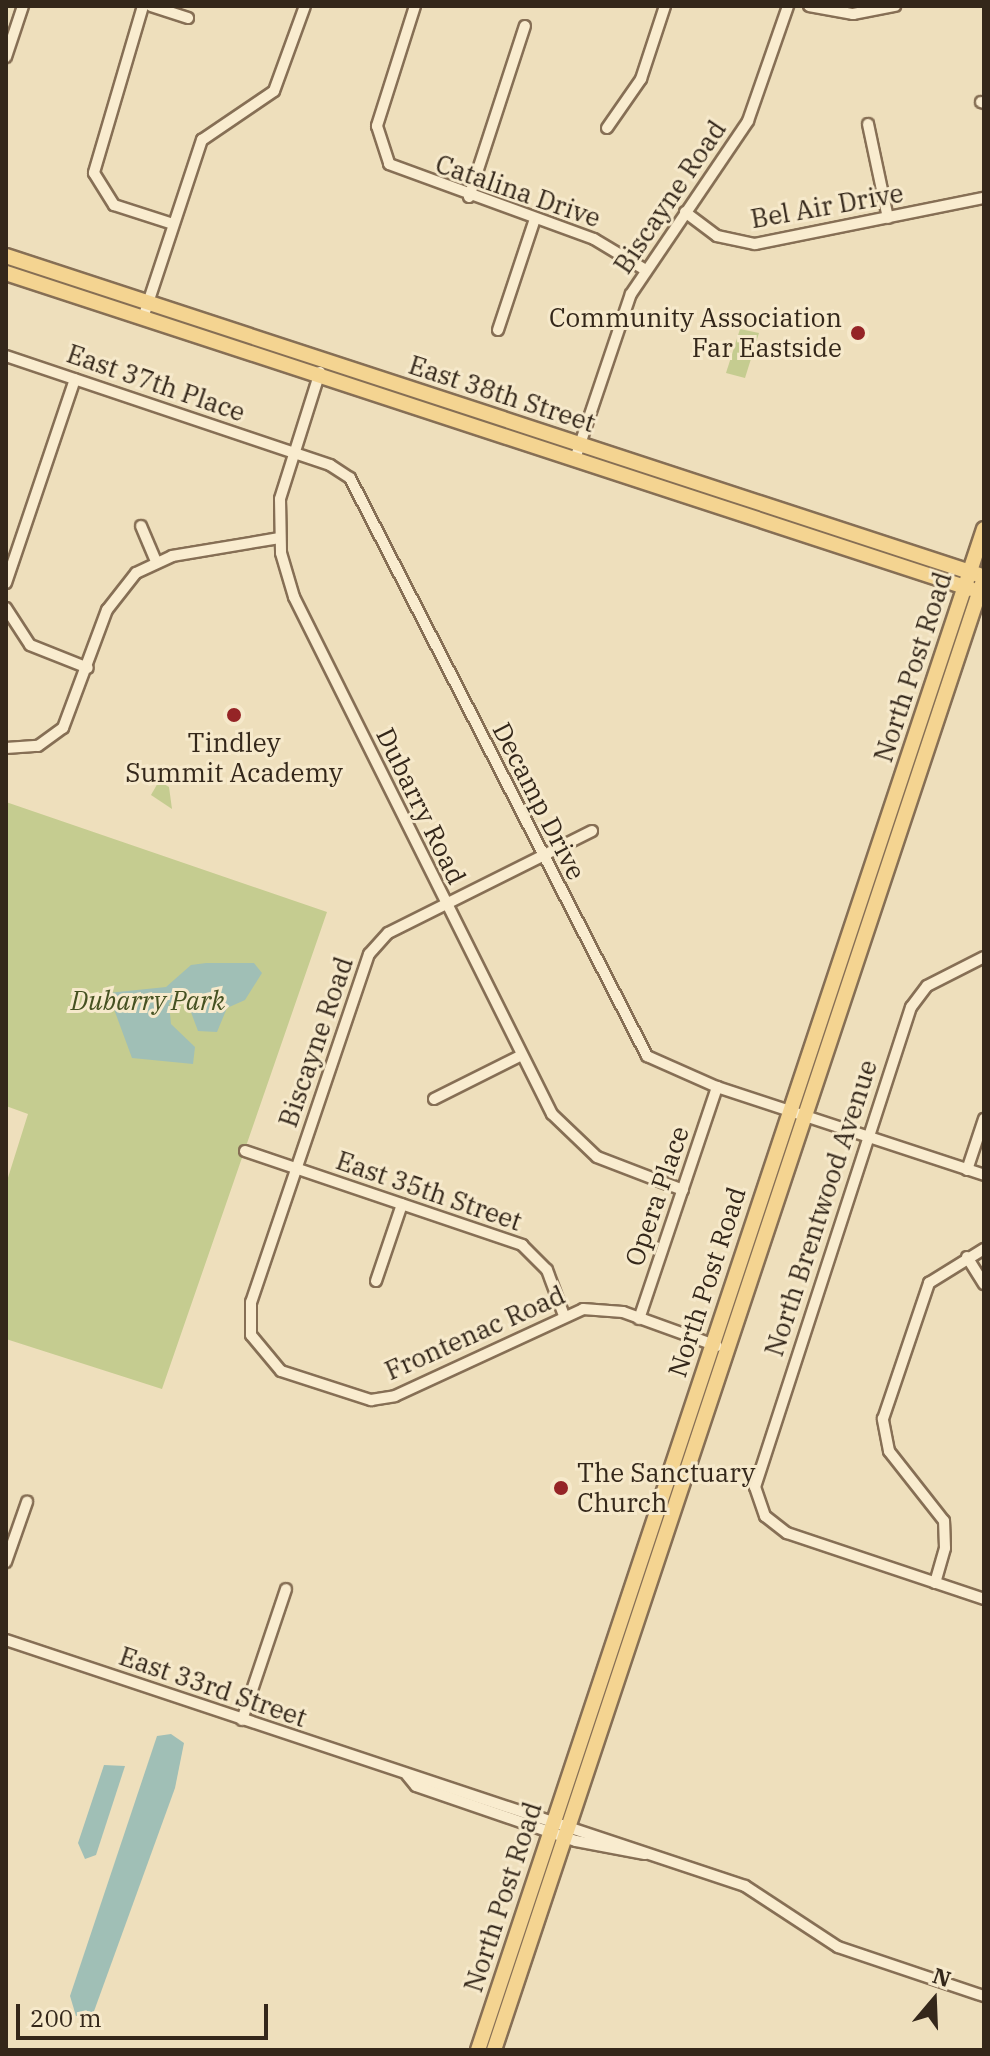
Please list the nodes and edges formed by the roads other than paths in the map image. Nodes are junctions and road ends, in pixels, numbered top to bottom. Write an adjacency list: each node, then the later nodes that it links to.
1 (23, 6): 12 (street)
2 (143, 6): 21 (street)
3 (151, 6): 10 (street)
4 (305, 6): 21 (street)
5 (415, 6): 16 (street, Catalina Drive)
6 (665, 6): 15 (street)
7 (788, 6): 18 (street, Biscayne Road)
8 (809, 6): 9 (street)
9 (895, 6)
10 (188, 18)
11 (525, 26): 16 (street)
12 (10, 32): 13 (street)
13 (6, 57)
14 (868, 124): 19 (street)
15 (607, 128)
16 (469, 197): 20 (street, Catalina Drive)
17 (984, 198): 19 (street, Bel Air Drive)
18 (685, 212): 19 (street, Bel Air Drive); 23 (street, Biscayne Road)
19 (888, 218)
20 (535, 219): 23 (street, Catalina Drive); 27 (street)
21 (173, 224): 25 (street)
22 (6, 256): 25 (main road, East 38th Street)
23 (644, 269): 31 (street, Biscayne Road)
24 (6, 273): 26 (main road, East 38th Street)
25 (148, 303): 26 (street); 29 (main road, East 38th Street)
26 (143, 318): 29 (main road, East 38th Street)
27 (498, 330)
28 (6, 356): 30 (street, East 37th Place)
29 (322, 368): 31 (main road, East 38th Street); 32 (street, Dubarry Road); 33 (main road, East 38th Street)
30 (75, 379): 32 (street, East 37th Place); 38 (street)
31 (580, 444): 33 (street, Biscayne Road); 39 (main road, East 38th Street)
32 (292, 452): 36 (street, Dubarry Road); 44 (street, Decamp Drive)
33 (575, 459): 39 (main road, East 38th Street)
34 (141, 526): 37 (street)
35 (984, 529): 39 (main road, North Post Road)
36 (279, 538): 37 (street); 45 (street, Dubarry Road)
37 (156, 562): 41 (street)
38 (6, 583)
39 (978, 583): 50 (main road, North Post Road)
40 (6, 608): 41 (street)
41 (88, 668): 42 (street)
42 (6, 748)
43 (592, 831): 44 (street, Biscayne Road)
44 (542, 856): 45 (street, Biscayne Road); 48 (street, Decamp Drive)
45 (445, 905): 47 (street, Dubarry Road); 54 (street, Biscayne Road)
46 (984, 957): 52 (street, North Brentwood Avenue)
47 (522, 1055): 49 (street); 57 (street, Dubarry Road)
48 (717, 1087): 50 (street, Decamp Drive); 57 (street, Opera Place)
49 (434, 1099)
50 (796, 1115): 52 (street, Decamp Drive); 66 (main road, North Post Road)
51 (984, 1119): 55 (street)
52 (868, 1137): 55 (street, Decamp Drive); 69 (street, North Brentwood Avenue)
53 (245, 1151): 54 (street, East 35th Street)
54 (297, 1168): 58 (street, East 35th Street); 65 (street, Biscayne Road)
55 (967, 1170): 56 (street, Decamp Drive)
56 (984, 1175)
57 (683, 1190): 64 (street, Opera Place)
58 (402, 1204): 61 (street); 63 (street, East 35th Street)
59 (984, 1249): 60 (street)
60 (967, 1257): 62 (street); 69 (street)
61 (376, 1281)
62 (984, 1284)
63 (563, 1313): 64 (street, Frontenac Road); 65 (street, Frontenac Road)
64 (639, 1319): 66 (street, Frontenac Road)
65 (253, 1342)
66 (719, 1347): 74 (main road, North Post Road); 75 (main road, North Post Road)
67 (27, 1502): 68 (street)
68 (6, 1562)
69 (935, 1583): 71 (street)
70 (286, 1589): 73 (street)
71 (984, 1599)
72 (6, 1640): 73 (street, East 33rd Street)
73 (242, 1720): 74 (street, East 33rd Street)
74 (553, 1824): 75 (street, East 33rd Street); 77 (main road, North Post Road)
75 (567, 1830): 76 (street, East 33rd Street); 78 (main road, North Post Road)
76 (984, 1996)
77 (478, 2050)
78 (494, 2050)

